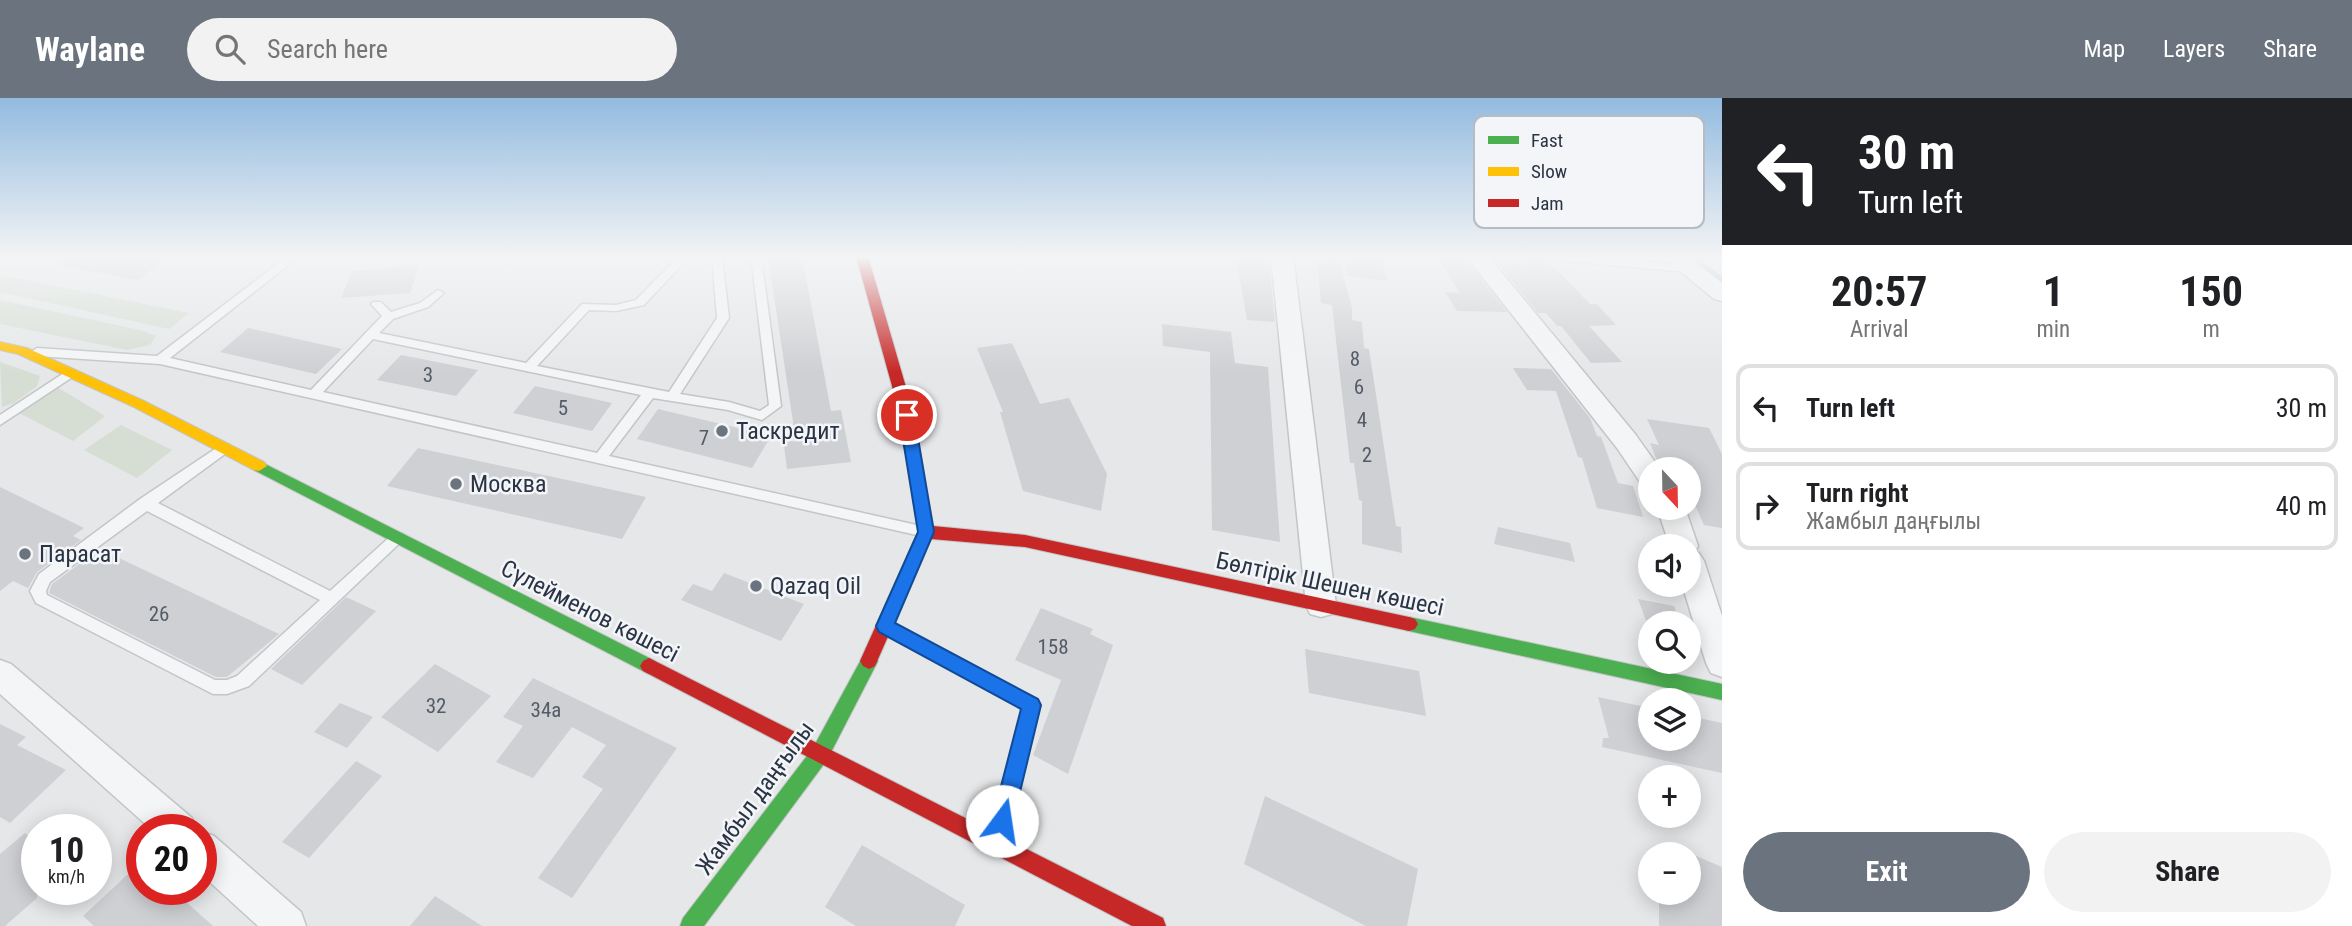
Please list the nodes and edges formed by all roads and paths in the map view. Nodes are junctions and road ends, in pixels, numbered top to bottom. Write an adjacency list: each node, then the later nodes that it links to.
1 (245, 295): 14 (lane)
2 (436, 295): 10 (lane)
3 (648, 295): 15 (lane)
4 (721, 295): 19 (lane)
5 (761, 295): 19 (lane)
6 (873, 295): 25 (main road)
7 (1286, 295): 29 (street)
8 (1508, 295): 23 (street)
9 (377, 304): 10 (lane)
10 (389, 316): 11 (lane)
11 (370, 335): 15 (lane); 18 (lane)
12 (0, 346): 13 (main road, Сүлейменов көшесі)
13 (22, 351): 14 (lane); 16 (main road, Сүлейменов көшесі)
14 (160, 360): 18 (lane)
15 (528, 367): 17 (lane)
16 (70, 373): 20 (lane); 21 (main road, Сүлейменов көшесі)
17 (650, 393): 19 (lane); 22 (lane)
18 (314, 394): 22 (lane)
19 (672, 397)
20 (0, 421)
21 (224, 448): 24 (lane); 26 (main road, Сүлейменов көшесі)
22 (600, 458): 25 (lane)
23 (1638, 458)
24 (145, 503): 28 (lane); 28 (lane)
25 (926, 532): 29 (main road, Бөлтірік Шешен көшесі); 30 (main road, Жамбыл даңғылы)
26 (398, 538): 28 (lane); 34 (main road, Сүлейменов көшесі)
27 (1701, 597): 31 (street)
28 (331, 599)
29 (1321, 605): 33 (main road, Бөлтірік Шешен көшесі)
30 (885, 626): 34 (main road, Жамбыл даңғылы); 36 (lane)
31 (1722, 663)
32 (0, 674): 35 (street)
33 (1722, 692)
34 (820, 754): 36 (main road, Сүлейменов көшесі); 40 (main road, Жамбыл даңғылы)
35 (161, 814)
36 (997, 845): 38 (main road, Сүлейменов көшесі)
37 (217, 863): 39 (street)
38 (1146, 924)
39 (287, 926)
40 (691, 926)

